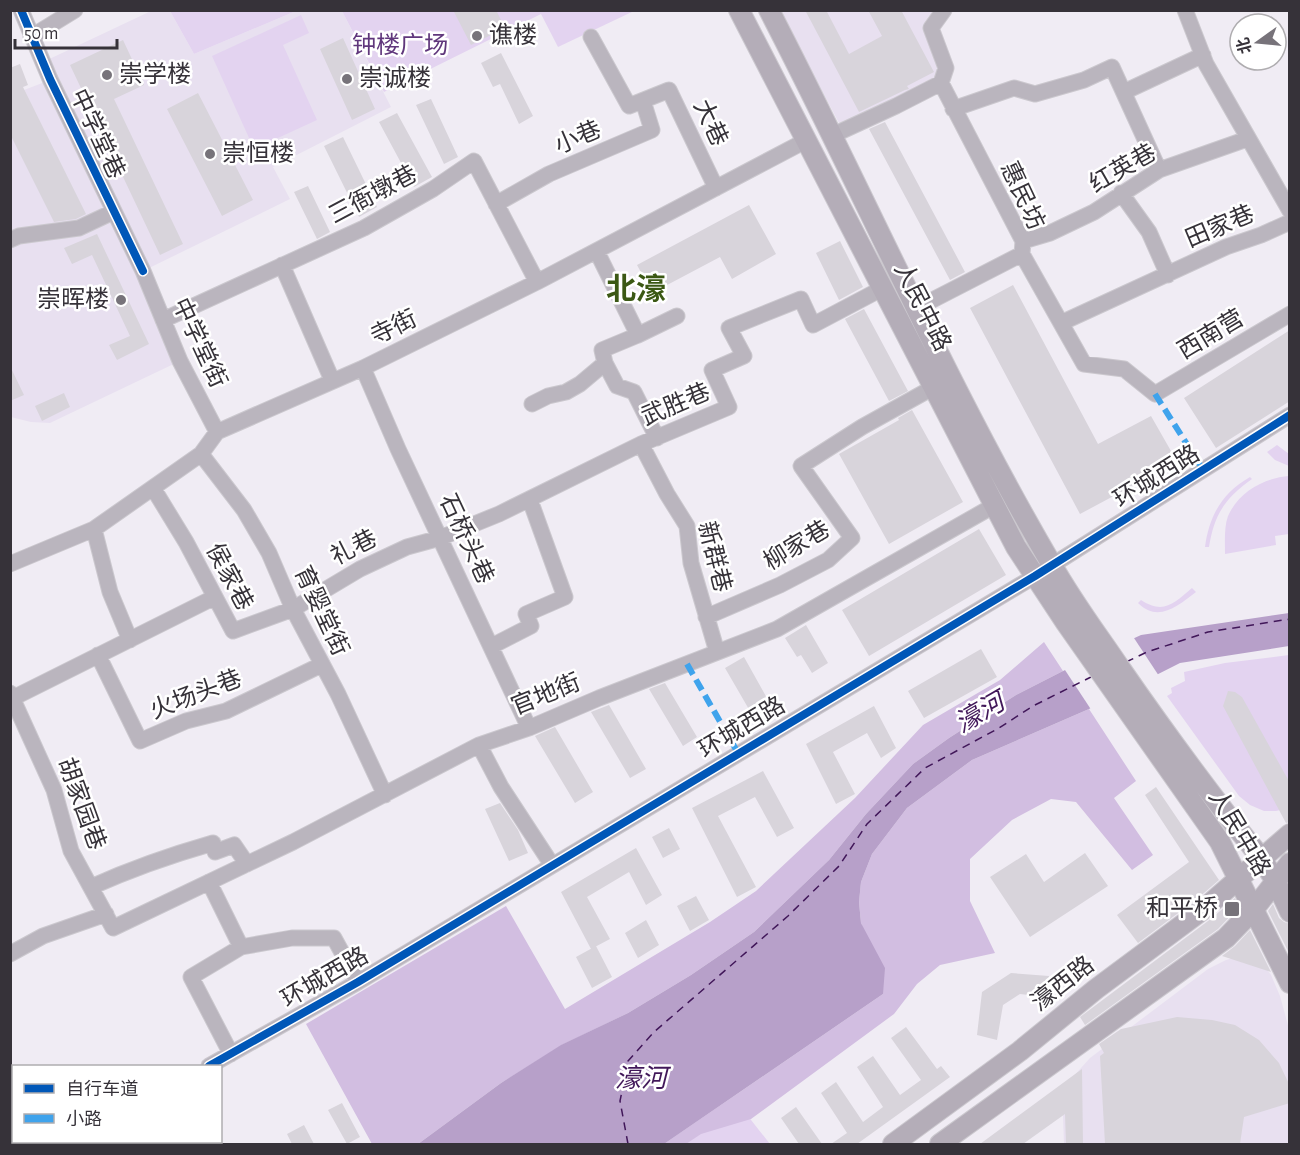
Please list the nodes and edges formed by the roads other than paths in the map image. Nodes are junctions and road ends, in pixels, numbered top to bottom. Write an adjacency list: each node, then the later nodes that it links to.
1 (21, 10): 7 (street, 中学堂巷)
2 (75, 10): 7 (street)
3 (739, 10): 16 (main road, 人民中路)
4 (770, 10): 14 (main road, 人民中路)
5 (944, 10): 10 (street)
6 (1185, 10): 9 (street)
7 (31, 37): 22 (street, 中学堂巷)
8 (591, 37): 12 (street)
9 (1203, 55): 11 (street); 15 (street)
10 (941, 83): 13 (street, 惠民坊); 14 (street)
11 (1124, 92): 13 (street); 17 (street)
12 (643, 101): 18 (street, 大巷); 20 (street, 小巷)
13 (953, 109): 25 (street, 惠民坊)
14 (831, 136): 32 (main road, 人民中路)
15 (1248, 139): 17 (street, 红英巷); 21 (street)
16 (807, 140): 18 (street, 寺街); 31 (main road, 人民中路)
17 (1159, 170): 19 (street, 红英巷)
18 (716, 188): 26 (street, 寺街)
19 (1120, 193): 25 (street, 红英巷); 29 (street, 田家巷)
20 (496, 204): 27 (street, 三衙墩巷); 30 (street, 三衙墩巷)
21 (1290, 211)
22 (113, 212): 24 (street); 28 (street, 中学堂巷)
23 (1290, 222): 29 (street, 田家巷)
24 (10, 240)
25 (1022, 248): 32 (street, 红英巷); 36 (street, 惠民坊)
26 (597, 252): 30 (street, 寺街); 37 (street)
27 (282, 265): 35 (street, 三衙墩巷); 40 (street)
28 (143, 271): 35 (street, 中学堂街)
29 (1168, 275): 36 (street, 田家巷)
30 (537, 282): 39 (street, 寺街)
31 (883, 288): 41 (main road, 人民中路); 46 (street, 武胜巷)
32 (917, 308): 55 (main road, 人民中路)
33 (1290, 314): 42 (street, 西南营)
34 (677, 316): 37 (street)
35 (163, 320): 45 (street, 中学堂街)
36 (1060, 323): 42 (street, 惠民坊)
37 (638, 335): 38 (street)
38 (605, 363): 43 (street); 46 (street)
39 (363, 368): 40 (street, 寺街); 53 (street, 石桥头巷)
40 (332, 380): 45 (street, 寺街)
41 (934, 387): 51 (main road, 人民中路); 59 (street, 柳家巷)
42 (1155, 394)
43 (532, 404)
44 (1290, 415): 55 (street, 环城西路)
45 (217, 432): 48 (street, 寺街)
46 (657, 438): 47 (street, 武胜巷)
47 (641, 444): 50 (street, 武胜巷); 59 (street, 新群巷)
48 (201, 454): 49 (street, 寺街); 58 (street, 育婴堂街)
49 (153, 488): 52 (street, 寺街); 57 (street, 侯家巷)
50 (530, 500): 53 (street, 武胜巷); 62 (street)
51 (995, 505): 56 (main road, 人民中路); 63 (street, 官地街)
52 (94, 529): 54 (street, 寺街); 61 (street)
53 (441, 538): 58 (street, 礼巷); 62 (street, 石桥头巷)
54 (10, 564)
55 (1052, 566): 56 (street, 环城西路); 60 (main road, 人民中路)
56 (1035, 576): 60 (main road, 人民中路); 75 (street, 环城西路)
57 (215, 597): 58 (street, 侯家巷); 61 (street)
58 (293, 609): 65 (street, 育婴堂街)
59 (706, 617): 63 (street, 新群巷)
60 (1074, 617): 67 (main road)
61 (130, 640): 64 (street)
62 (492, 646): 68 (street, 石桥头巷)
63 (717, 652): 68 (street, 官地街)
64 (98, 655): 65 (street, 火场头巷); 66 (street)
65 (321, 665): 70 (street, 育婴堂街)
66 (12, 695): 79 (street, 胡家园巷)
67 (1139, 711): 72 (main road, 人民中路); 76 (main road, 人民中路)
68 (529, 728): 69 (street, 官地街)
69 (479, 745): 70 (street, 官地街); 75 (street)
70 (385, 795): 74 (street, 官地街)
71 (1290, 834): 72 (main road, 濠西路)
72 (1261, 858): 76 (main road, 濠西路); 77 (main road, 人民中路)
73 (1290, 863): 77 (main road)
74 (247, 864): 78 (street, 官地街); 79 (street)
75 (552, 865): 86 (street, 环城西路)
76 (1239, 878): 80 (main road, 人民中路); 90 (main road, 濠西路)
77 (1275, 880): 80 (main road); 81 (main road, 人民中路)
78 (209, 882): 83 (street, 官地街); 84 (street)
79 (91, 887): 82 (street, 胡家园巷)
80 (1254, 909): 87 (main road, 人民中路); 91 (main road)
81 (1290, 912)
82 (106, 914): 83 (street, 胡家园巷); 85 (street)
83 (113, 928)
84 (241, 947): 86 (street); 88 (street)
85 (10, 954)
86 (358, 982): 88 (street, 环城西路)
87 (1290, 983)
88 (231, 1054): 89 (street, 环城西路)
89 (211, 1065)
90 (893, 1144)
91 (940, 1144)

